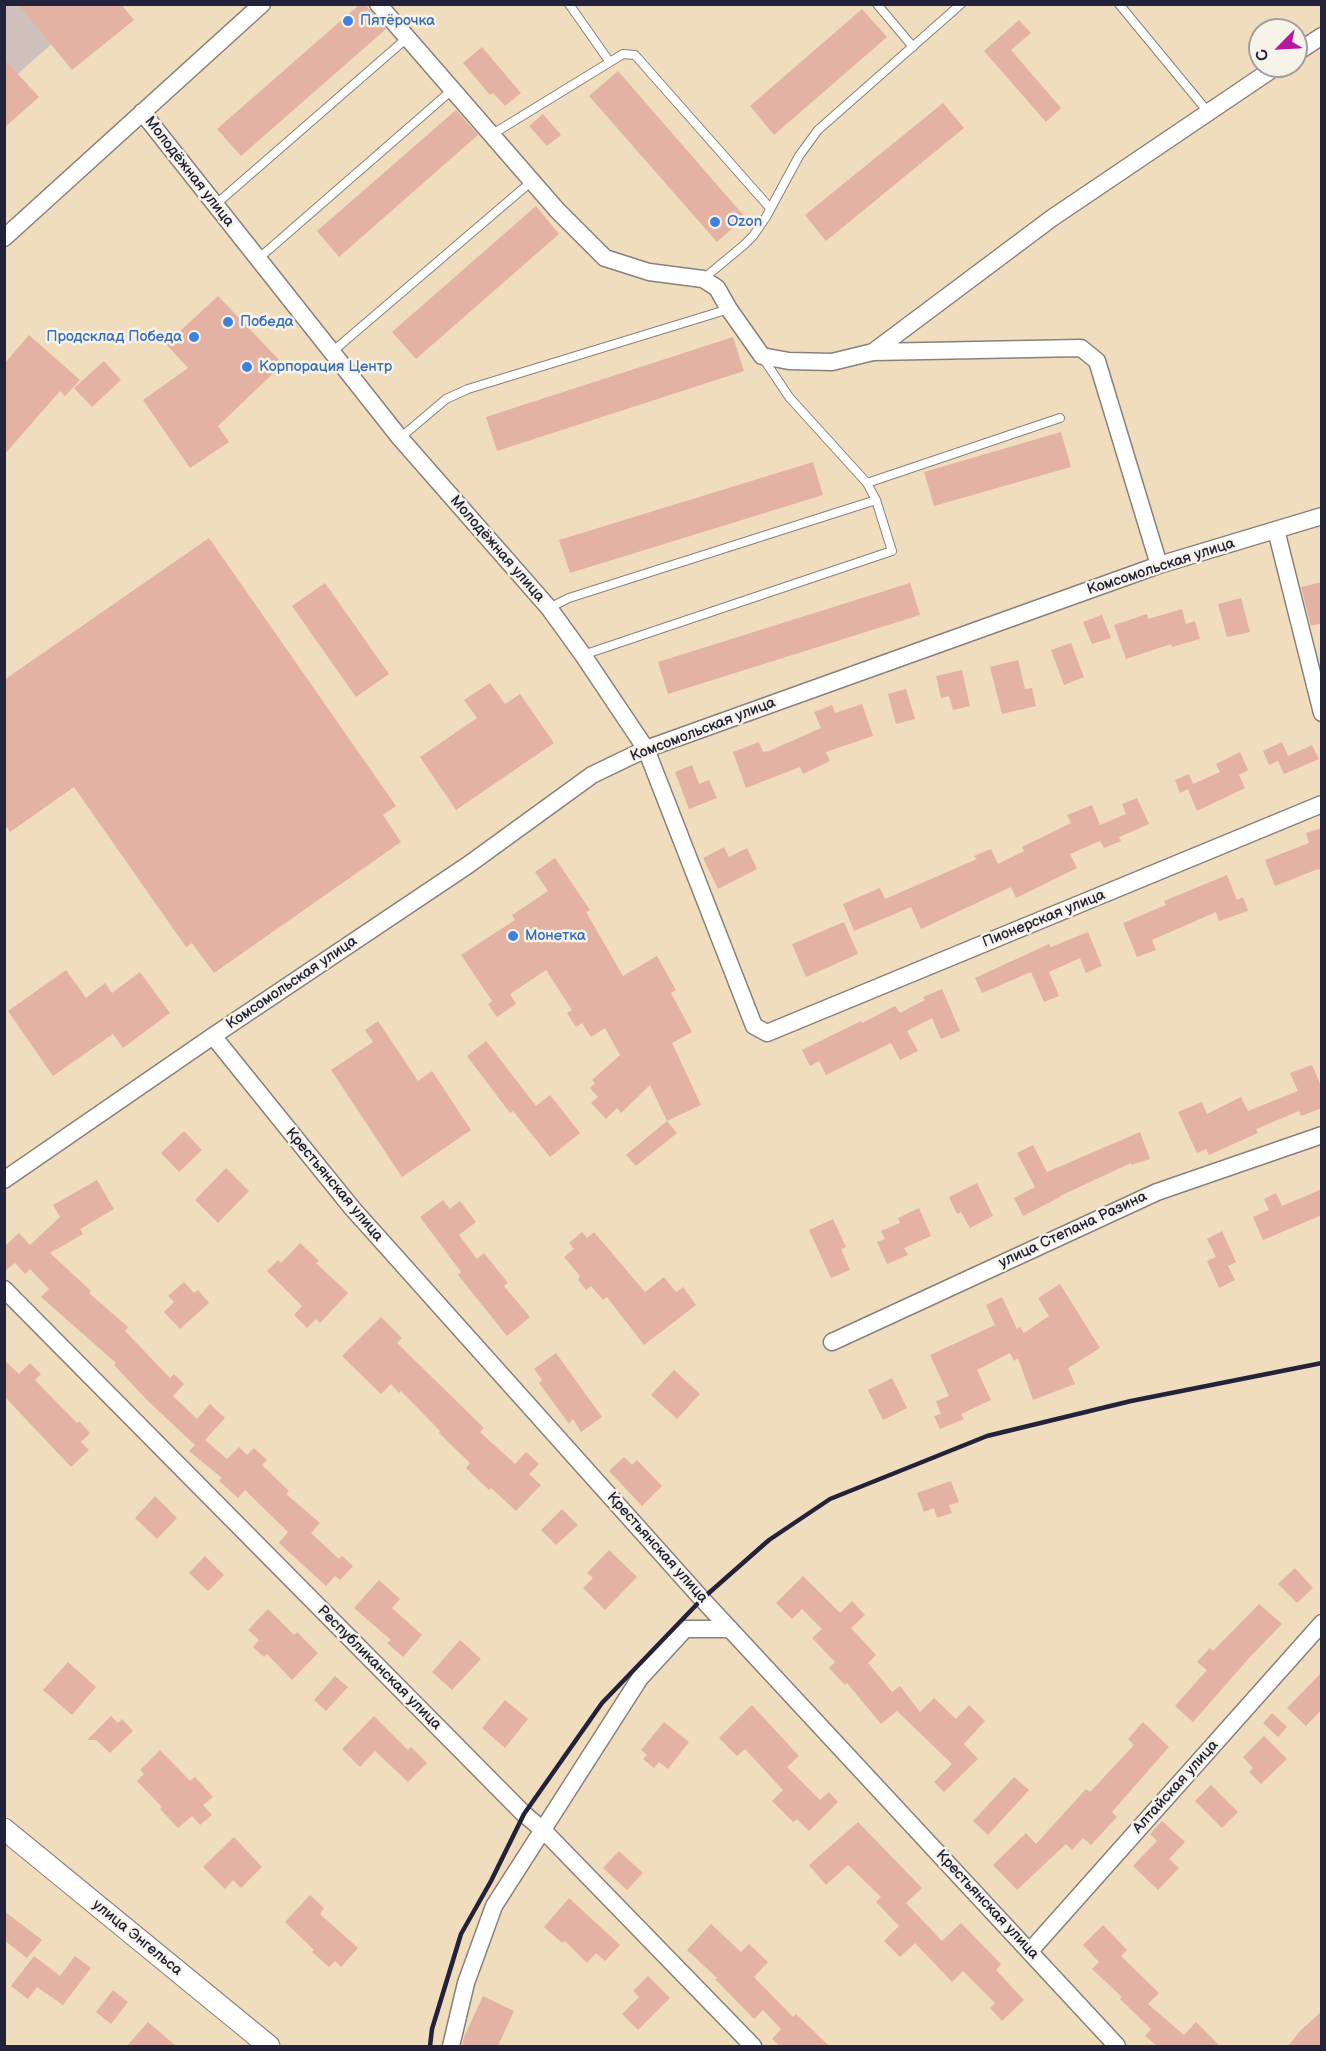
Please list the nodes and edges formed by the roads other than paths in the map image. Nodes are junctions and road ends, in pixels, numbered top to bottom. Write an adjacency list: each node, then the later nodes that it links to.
1 (262, 4): 14 (street)
2 (378, 4): 8 (street)
3 (569, 4): 11 (lane)
4 (877, 4): 10 (lane)
5 (961, 4): 10 (lane)
6 (1119, 4): 15 (lane)
7 (1322, 36): 9 (street)
8 (407, 38): 13 (street); 18 (lane)
9 (1308, 45)
10 (913, 47): 19 (lane)
11 (609, 61): 16 (lane); 19 (lane)
12 (1259, 78): 15 (street)
13 (452, 90): 16 (street); 21 (lane)
14 (142, 112): 18 (street, Молодёжная улица); 20 (street)
15 (1208, 112): 24 (street)
16 (491, 135): 17 (street)
17 (532, 181): 22 (street); 25 (lane)
18 (215, 205): 21 (street, Молодёжная улица)
19 (770, 208): 22 (lane)
20 (4, 238)
21 (258, 259): 25 (street, Молодёжная улица)
22 (703, 279): 23 (street)
23 (729, 309): 26 (street); 28 (lane)
24 (873, 351): 26 (street); 33 (street)
25 (332, 352): 28 (street, Молодёжная улица)
26 (762, 356): 29 (lane)
27 (1060, 418): 29 (lane)
28 (400, 438): 34 (street, Молодёжная улица)
29 (867, 483): 30 (lane)
30 (876, 500): 34 (lane); 35 (lane)
31 (1322, 516): 32 (street, Комсомольская улица)
32 (1276, 530): 33 (street, Комсомольская улица); 36 (street)
33 (1159, 565): 37 (street, Комсомольская улица)
34 (549, 608): 35 (street, Молодёжная улица)
35 (583, 655): 37 (street, Молодёжная улица)
36 (1322, 713)
37 (646, 749): 39 (street, Молодёжная улица); 40 (street, Комсомольская улица)
38 (1322, 804): 39 (street, Пионерская улица)
39 (767, 1033)
40 (213, 1036): 42 (street, Комсомольская улица); 46 (street, Крестьянская улица)
41 (1322, 1135): 44 (street, улица Степана Разина)
42 (4, 1180)
43 (4, 1289): 48 (street, Республиканская улица)
44 (832, 1342)
45 (1322, 1623): 49 (street, Алтайская улица)
46 (730, 1629): 48 (street); 49 (street, Крестьянская улица)
47 (4, 1829): 50 (street, улица Энгельса)
48 (543, 1830): 51 (street); 52 (street, Республиканская улица)
49 (1030, 1951): 53 (street, Крестьянская улица)
50 (269, 2046)
51 (451, 2046)
52 (753, 2046)
53 (1117, 2046)

